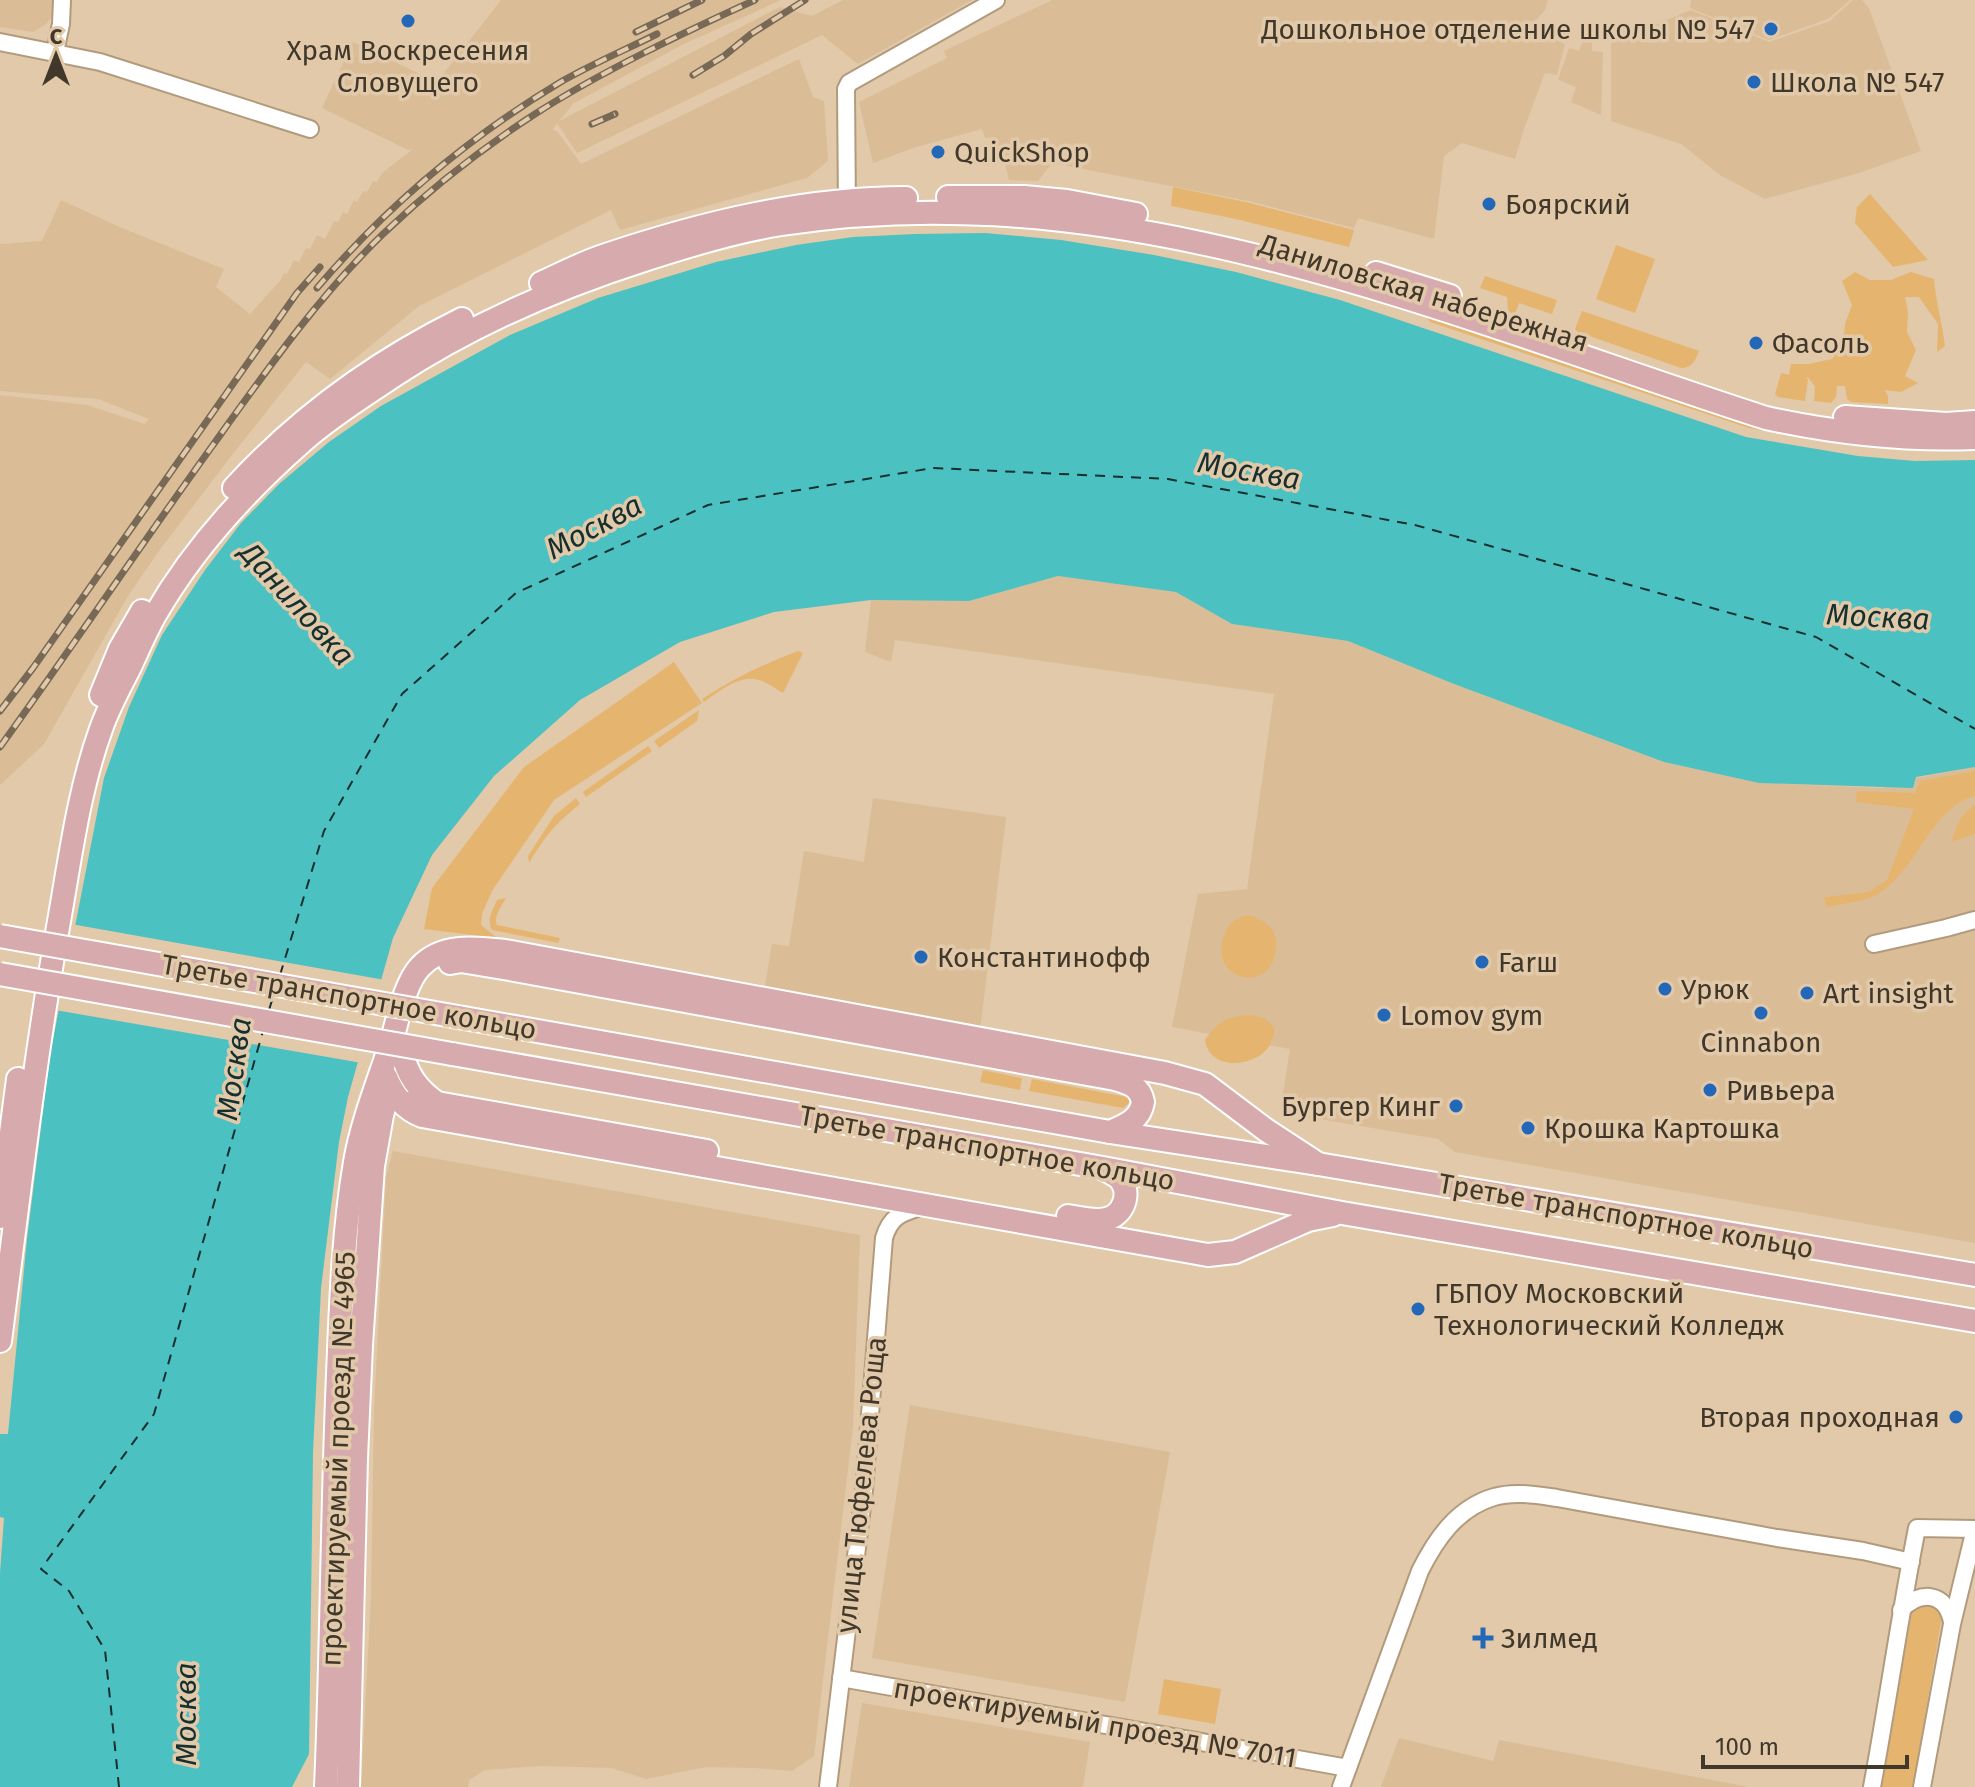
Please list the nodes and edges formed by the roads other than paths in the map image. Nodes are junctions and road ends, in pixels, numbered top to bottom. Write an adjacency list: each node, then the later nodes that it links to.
1 (62, 0): 4 (street)
2 (996, 0): 6 (street)
3 (0, 42): 4 (street)
4 (55, 52): 5 (street)
5 (310, 129)
6 (847, 208): 7 (main road, Даниловская набережная); 8 (main road, Даниловская набережная); 13 (main road, Даниловская набережная)
7 (1975, 422)
8 (1975, 438)
9 (1975, 920): 11 (street)
10 (0, 936): 19 (main road, Третье транспортное кольцо, bridge)
11 (1874, 944)
12 (0, 974): 23 (main road, Третье транспортное кольцо, bridge)
13 (33, 1025): 26 (main road); 29 (main road)
14 (402, 1052): 16 (main road); 17 (main road); 19 (main road)
15 (383, 1065): 16 (main road); 20 (main road, проектируемый проезд № 4965); 22 (main road, проектируемый проезд № 4965)
16 (397, 1096): 17 (main road); 18 (main road)
17 (430, 1110): 21 (main road); 23 (main road); 24 (main road)
18 (382, 1115): 20 (main road); 21 (main road, проектируемый проезд № 4965)
19 (1110, 1132): 22 (main road, Третье транспортное кольцо)
20 (361, 1133): 36 (main road, проектируемый проезд № 4965)
21 (374, 1155): 37 (main road, проектируемый проезд № 4965)
22 (1318, 1164): 27 (main road, Третье транспортное кольцо)
23 (1103, 1168): 25 (main road, Третье транспортное кольцо)
24 (924, 1206): 25 (main road); 34 (street, улица Тюфелева Роща)
25 (1342, 1213): 28 (main road, Третье транспортное кольцо)
26 (0, 1217)
27 (1975, 1275)
28 (1975, 1321)
29 (0, 1341)
30 (1975, 1529): 31 (street); 33 (street)
31 (1911, 1562): 32 (street); 35 (street)
32 (1901, 1610): 33 (street); 40 (street)
33 (1952, 1624): 41 (street)
34 (841, 1678): 35 (street, проектируемый проезд № 7011); 38 (street, улица Тюфелева Роща)
35 (1348, 1768): 39 (street)
36 (326, 1787)
37 (348, 1787)
38 (828, 1787)
39 (1341, 1787)
40 (1872, 1787)
41 (1922, 1787)

